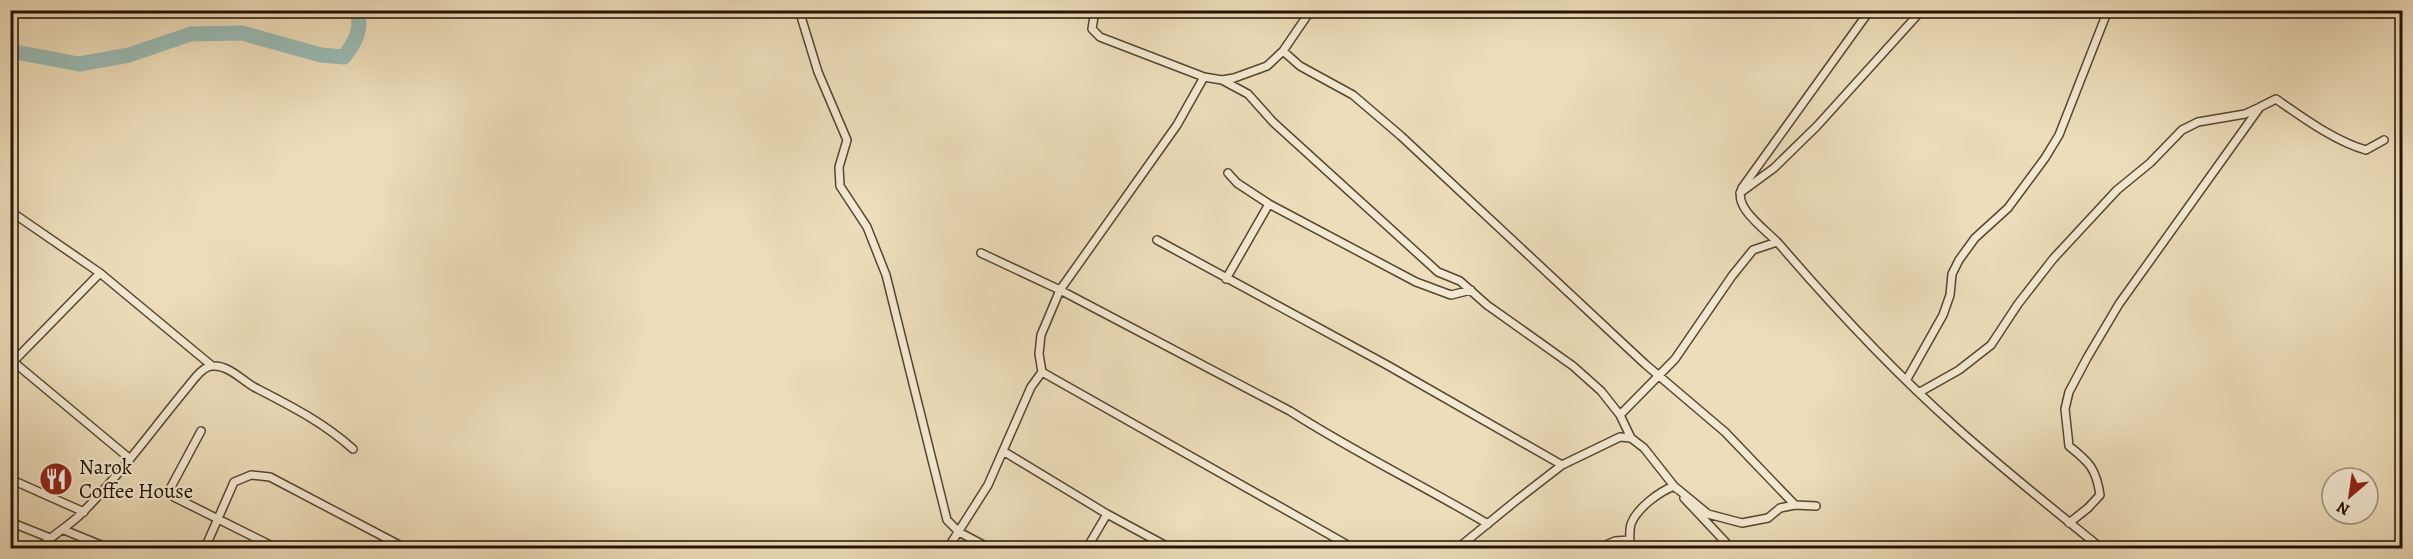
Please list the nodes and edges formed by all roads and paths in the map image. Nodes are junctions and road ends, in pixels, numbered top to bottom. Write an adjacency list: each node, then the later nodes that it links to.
1 (799, 10): 47 (street)
2 (1095, 10): 8 (street)
3 (1311, 10): 7 (street)
4 (1870, 10): 13 (street)
5 (1922, 10): 13 (street)
6 (2108, 10): 27 (street)
7 (1283, 51): 9 (street); 26 (street)
8 (1204, 77): 9 (street); 21 (street)
9 (1222, 80): 22 (street)
10 (2260, 107): 11 (street); 28 (street); 44 (street)
11 (2384, 140)
12 (1228, 173): 14 (street)
13 (1739, 194): 17 (street)
14 (1269, 204): 20 (street); 22 (street)
15 (10, 211): 19 (street)
16 (1156, 240): 20 (street)
17 (1777, 242): 26 (street); 27 (street)
18 (981, 253): 21 (street)
19 (100, 273): 23 (street); 24 (street)
20 (1226, 279): 35 (street)
21 (1060, 290): 25 (street); 45 (street)
22 (1471, 290): 29 (street)
23 (12, 362): 34 (street)
24 (211, 365): 32 (street); 34 (street)
25 (1042, 372): 33 (street); 61 (street)
26 (1658, 375): 29 (street); 38 (street)
27 (1907, 379): 28 (street)
28 (1920, 392): 44 (street)
29 (1620, 415): 31 (street)
30 (201, 431): 42 (street)
31 (1631, 438): 35 (street); 37 (street)
32 (353, 449)
33 (1003, 451): 41 (street); 47 (street)
34 (129, 458): 40 (street)
35 (1562, 465): 45 (street)
36 (10, 479): 40 (street)
37 (1674, 486): 38 (street); 49 (street); 65 (street)
38 (1795, 505): 39 (street)
39 (1816, 506)
40 (84, 512): 46 (street)
41 (1107, 514): 59 (street); 60 (street)
42 (217, 518): 54 (street); 55 (street); 56 (street)
43 (10, 522): 48 (street)
44 (2070, 523): 66 (street)
45 (1488, 524): 62 (street)
46 (64, 530): 48 (street); 53 (street)
47 (958, 532): 57 (street); 58 (street)
48 (50, 538): 52 (street)
49 (1630, 540): 63 (street); 64 (street)
50 (10, 545): 51 (highway)
51 (18, 549)
52 (40, 549)
53 (108, 549)
54 (205, 549)
55 (276, 549)
56 (405, 549)
57 (948, 549)
58 (990, 549)
59 (1087, 549)
60 (1170, 549)
61 (1353, 549)
62 (1458, 549)
63 (1599, 549)
64 (1630, 549)
65 (1731, 549)
66 (2100, 549)

